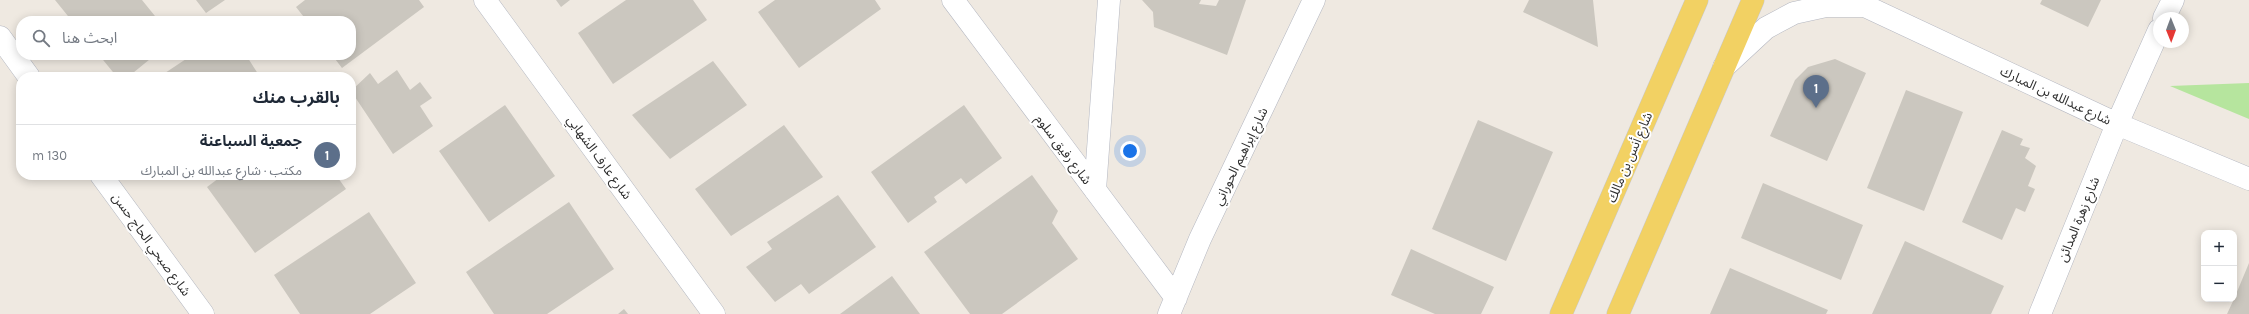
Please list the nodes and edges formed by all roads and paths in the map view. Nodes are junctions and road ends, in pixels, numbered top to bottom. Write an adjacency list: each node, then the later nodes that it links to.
1 (485, 0): 22 (street, شارع عارف الشهابي)
2 (953, 0): 19 (street, شارع رفيق سلوم)
3 (1109, 0): 19 (street)
4 (1314, 0): 20 (street, شارع إبراهيم الحوراني)
5 (1697, 0): 23 (main road, شارع أنس بن مالك)
6 (1753, 0): 14 (main road)
7 (2172, 0): 9 (street)
8 (1861, 3): 14 (street, شارع عبدالله بن المبارك); 16 (street, شارع عبدالله بن المبارك)
9 (2167, 12)
10 (0, 37): 12 (street)
11 (2153, 43): 16 (street, شارع زهرة المدائن)
12 (16, 59)
13 (17, 60): 15 (street)
14 (1724, 67): 24 (main road)
15 (25, 72)
16 (2117, 124): 17 (street, شارع عبدالله بن المبارك); 25 (street, شارع زهرة المدائن)
17 (2249, 179)
18 (105, 180): 21 (street, شارع صبحي الحاج حسن)
19 (1095, 190): 20 (street, شارع رفيق سلوم)
20 (1172, 306)
21 (202, 314)
22 (714, 314)
23 (1561, 314)
24 (1618, 314)
25 (2040, 314)

